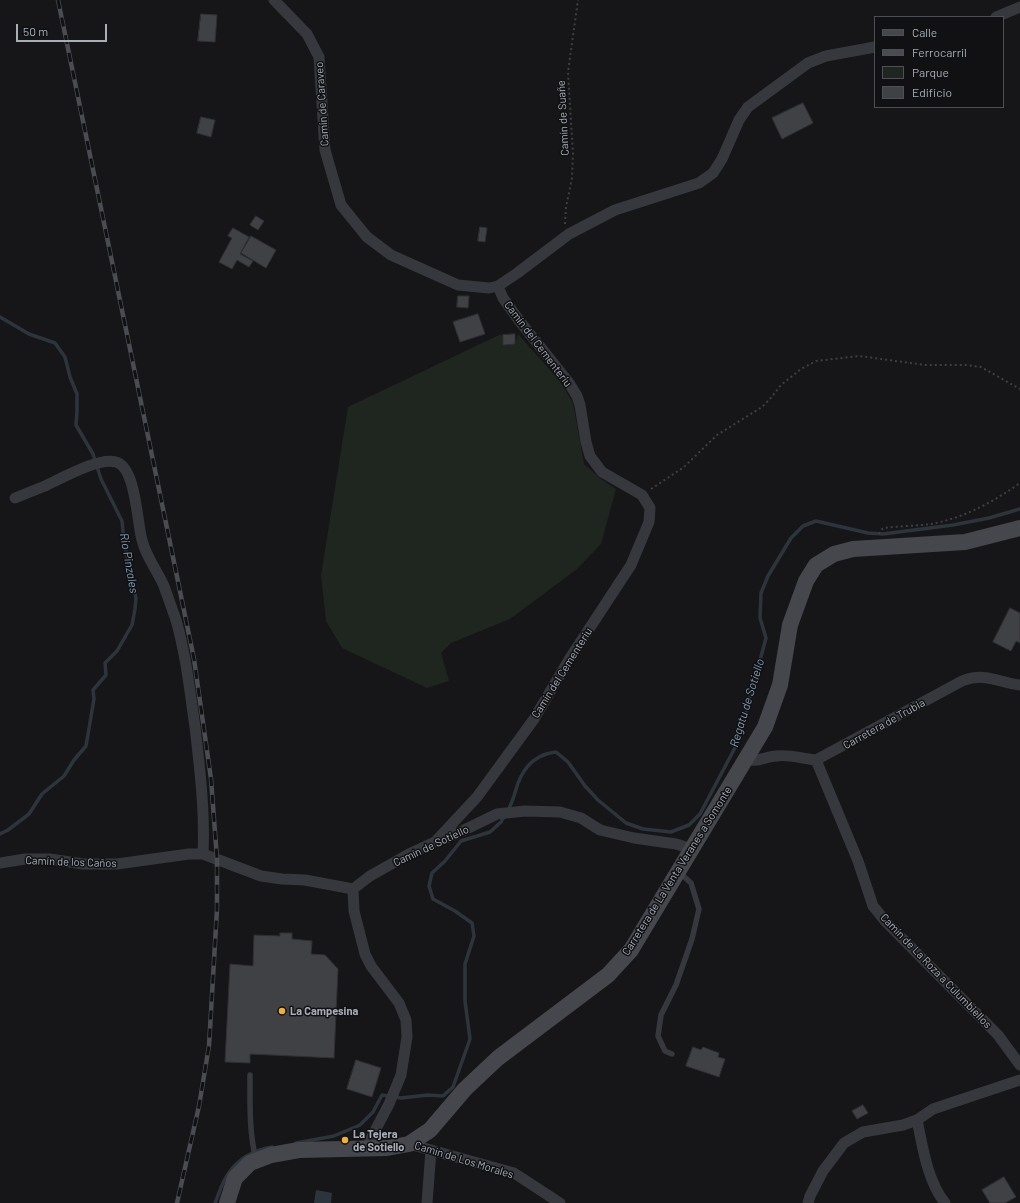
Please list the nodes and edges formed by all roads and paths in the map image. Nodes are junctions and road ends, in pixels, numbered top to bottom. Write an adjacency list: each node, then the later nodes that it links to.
1 (274, 0): 7 (street, Camín de Caraveo)
2 (578, 0): 6 (path, Camín de Suañe)
3 (1020, 7): 4 (street)
4 (998, 16)
5 (874, 47): 6 (street)
6 (569, 234): 7 (street)
7 (498, 286): 10 (street, Camín del Cementeriu)
8 (1020, 389): 10 (path)
9 (1020, 483): 13 (path)
10 (642, 495): 17 (street, Camín del Cementeriu)
11 (15, 498): 19 (street)
12 (1020, 528): 15 (street, Carretera de La Venta Veranes a Somonte)
13 (882, 529)
14 (1020, 685): 16 (street, Carretera de Trubia)
15 (745, 759): 16 (street); 18 (street, Carretera de La Venta Veranes a Somonte)
16 (816, 760): 24 (street, Camín de La Roza a Culumbiellos)
17 (435, 842): 18 (street, Camín de Sotiello); 22 (street, Camín de Sotiello)
18 (692, 849): 21 (street, Carretera de La Venta Veranes a Somonte)
19 (203, 854): 20 (street, Camín de los Caños); 22 (street, Camín de los Caños)
20 (0, 863)
21 (678, 871): 23 (lane); 28 (street, Carretera de La Venta Veranes a Somonte)
22 (353, 889): 29 (street)
23 (672, 1054)
24 (1020, 1065)
25 (250, 1075): 31 (lane)
26 (1020, 1080): 27 (street)
27 (917, 1120): 35 (street); 36 (street)
28 (409, 1144): 29 (street, Carretera de La Venta Veranes a Somonte); 30 (street, Camín de Los Morales)
29 (366, 1148): 31 (street, Carretera de La Venta Veranes a Somonte)
30 (432, 1150): 33 (street); 34 (street, Camín de Los Morales)
31 (256, 1160): 32 (street, Carretera de La Venta Veranes a Somonte)
32 (227, 1203)
33 (427, 1203)
34 (560, 1203)
35 (808, 1203)
36 (945, 1203)

